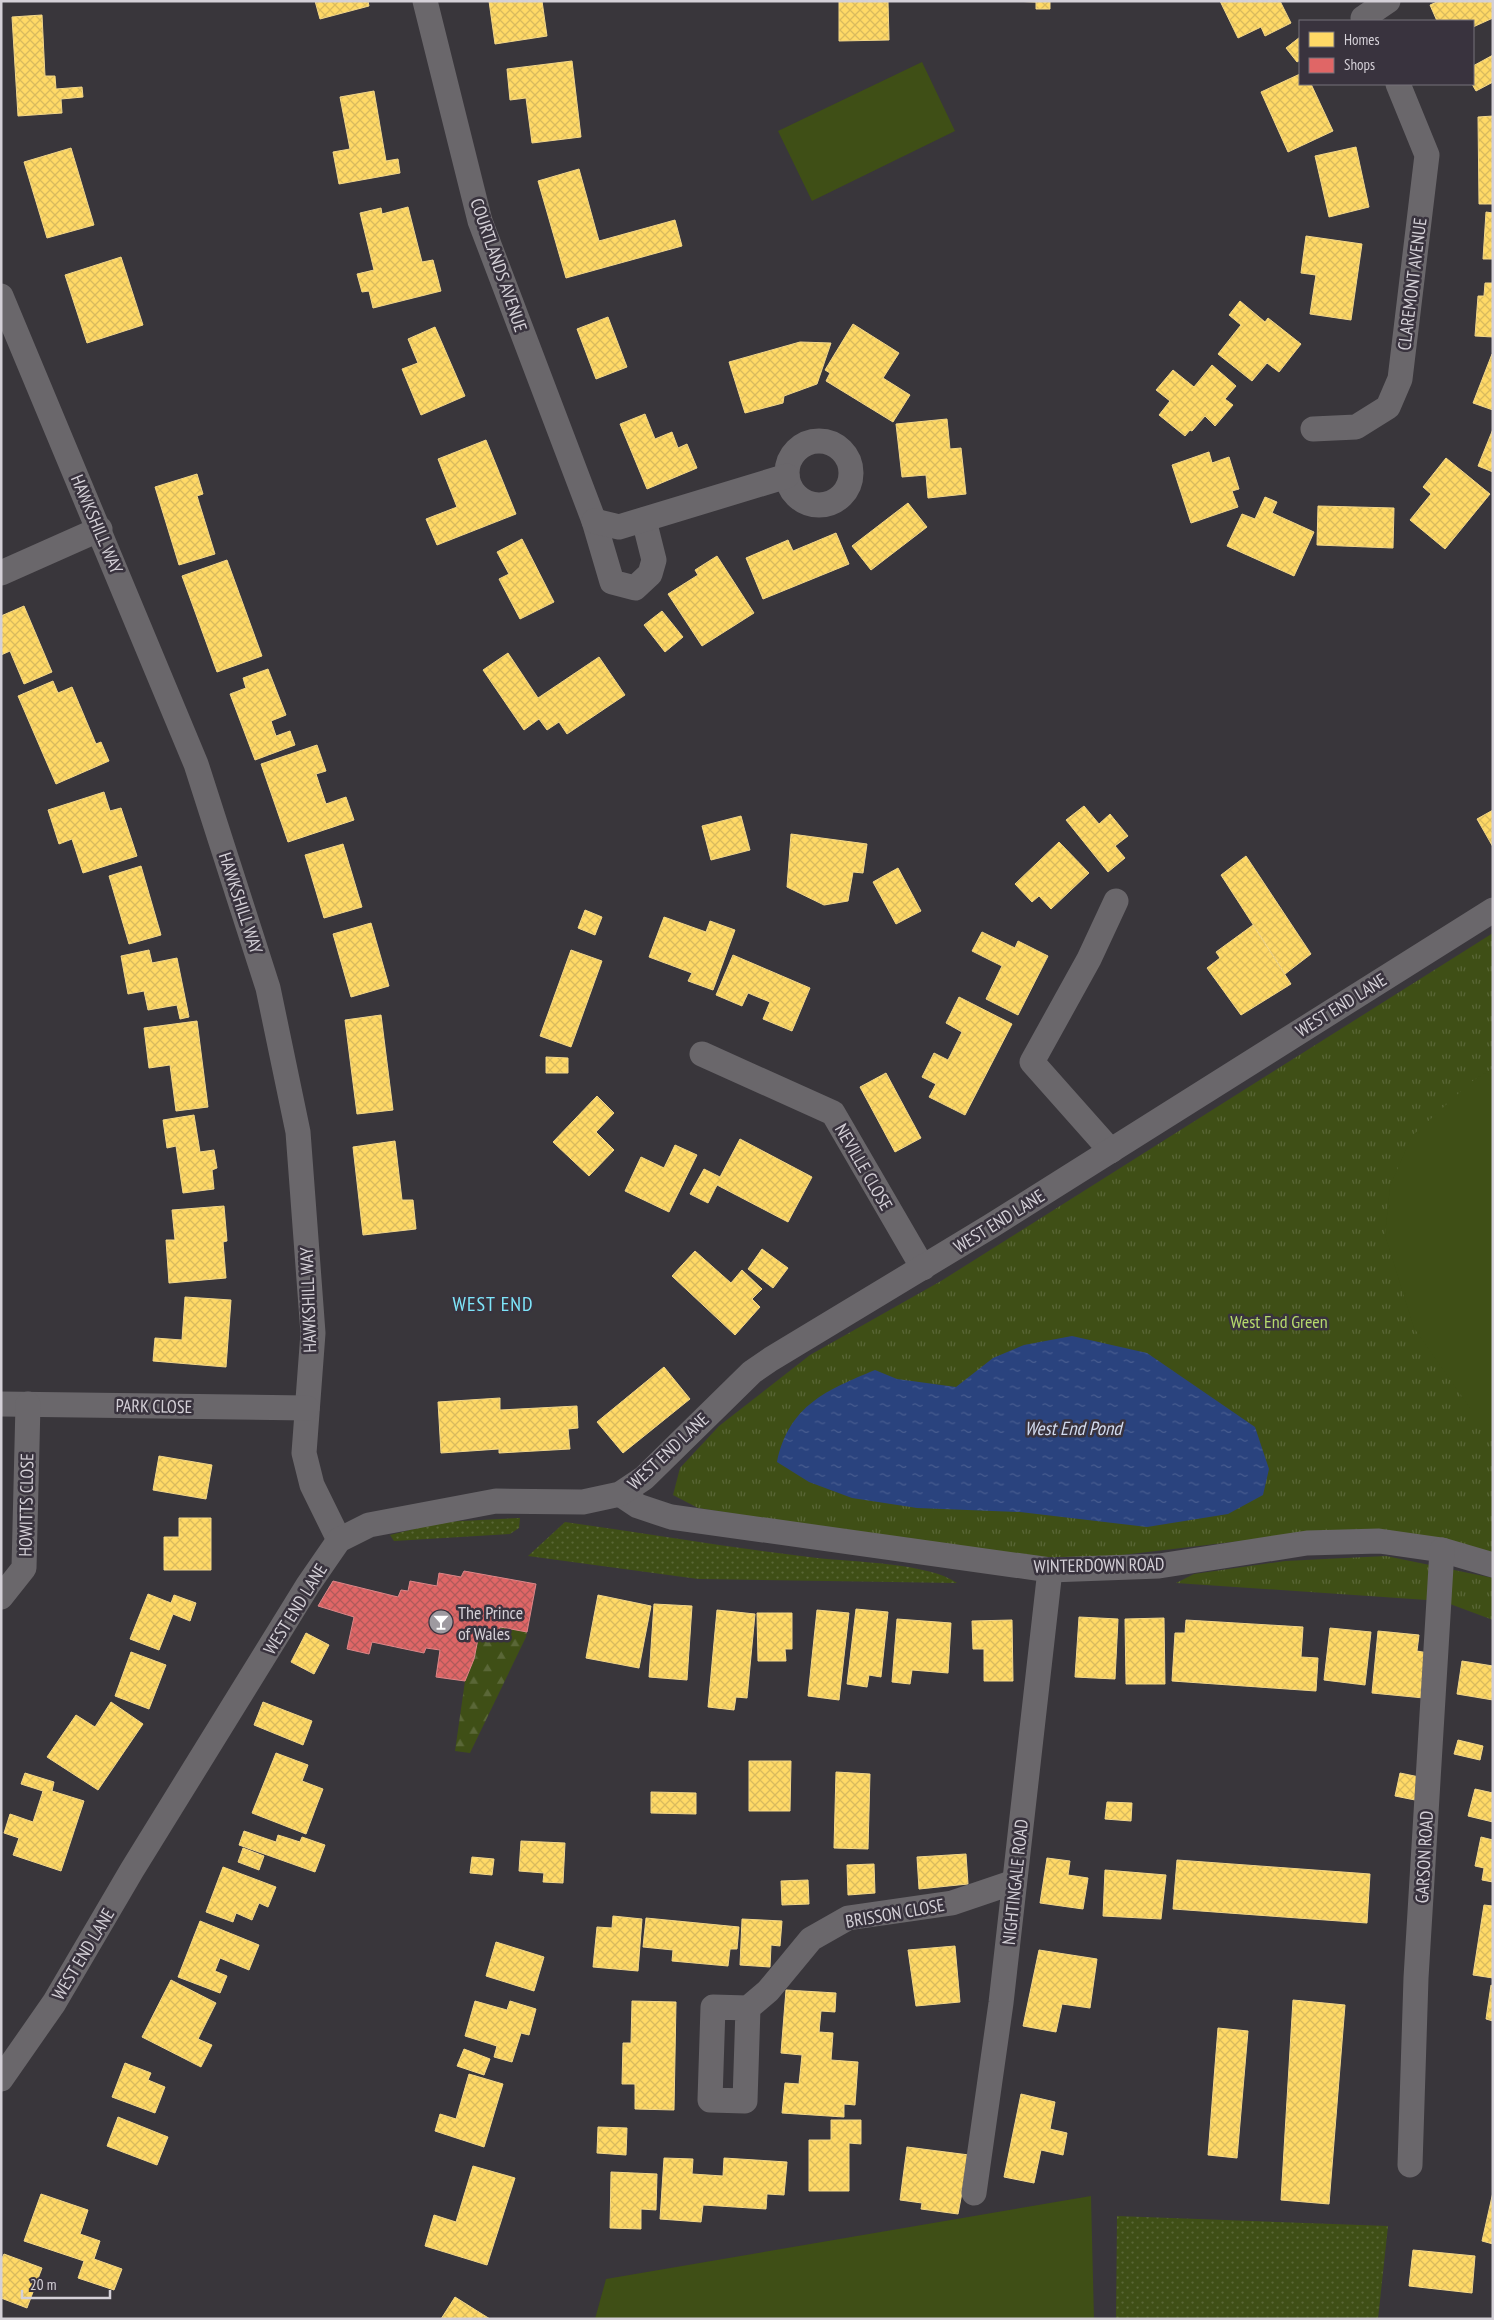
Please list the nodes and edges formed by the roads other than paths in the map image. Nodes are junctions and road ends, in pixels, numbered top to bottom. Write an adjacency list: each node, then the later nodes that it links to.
1 (425, 1): 9 (street, COURTLANDS AVENUE)
2 (1388, 1): 3 (street)
3 (1361, 13)
4 (1398, 85): 6 (street, CLAREMONT AVENUE)
5 (2, 299): 10 (street, HAWKSHILL WAY)
6 (1313, 430)
7 (786, 476): 8 (street)
8 (644, 520): 9 (street); 9 (street, COURTLANDS AVENUE)
9 (594, 521)
10 (100, 529): 11 (street); 19 (street, HAWKSHILL WAY)
11 (1, 573)
12 (1116, 901): 15 (street)
13 (1493, 910): 15 (street, WEST END LANE)
14 (702, 1054): 16 (street, NEVILLE CLOSE)
15 (1110, 1151): 16 (street, WEST END LANE)
16 (923, 1268): 20 (street, WEST END LANE)
17 (1, 1404): 18 (street, PARK CLOSE)
18 (28, 1404): 19 (street, PARK CLOSE); 25 (street, HOWITTS CLOSE)
19 (307, 1408): 21 (street, HAWKSHILL WAY)
20 (620, 1494): 21 (street, WEST END LANE); 24 (street, WINTERDOWN ROAD)
21 (339, 1540): 28 (street, WEST END LANE)
22 (1442, 1550): 23 (street, WINTERDOWN ROAD); 24 (street, WINTERDOWN ROAD); 29 (street, GARSON ROAD)
23 (1493, 1565)
24 (1050, 1570): 26 (street, NIGHTINGALE ROAD)
25 (1, 1597)
26 (1014, 1882): 27 (street, BRISSON CLOSE); 30 (street, NIGHTINGALE ROAD)
27 (748, 2008)
28 (1, 2079)
29 (1410, 2165)
30 (974, 2193)

